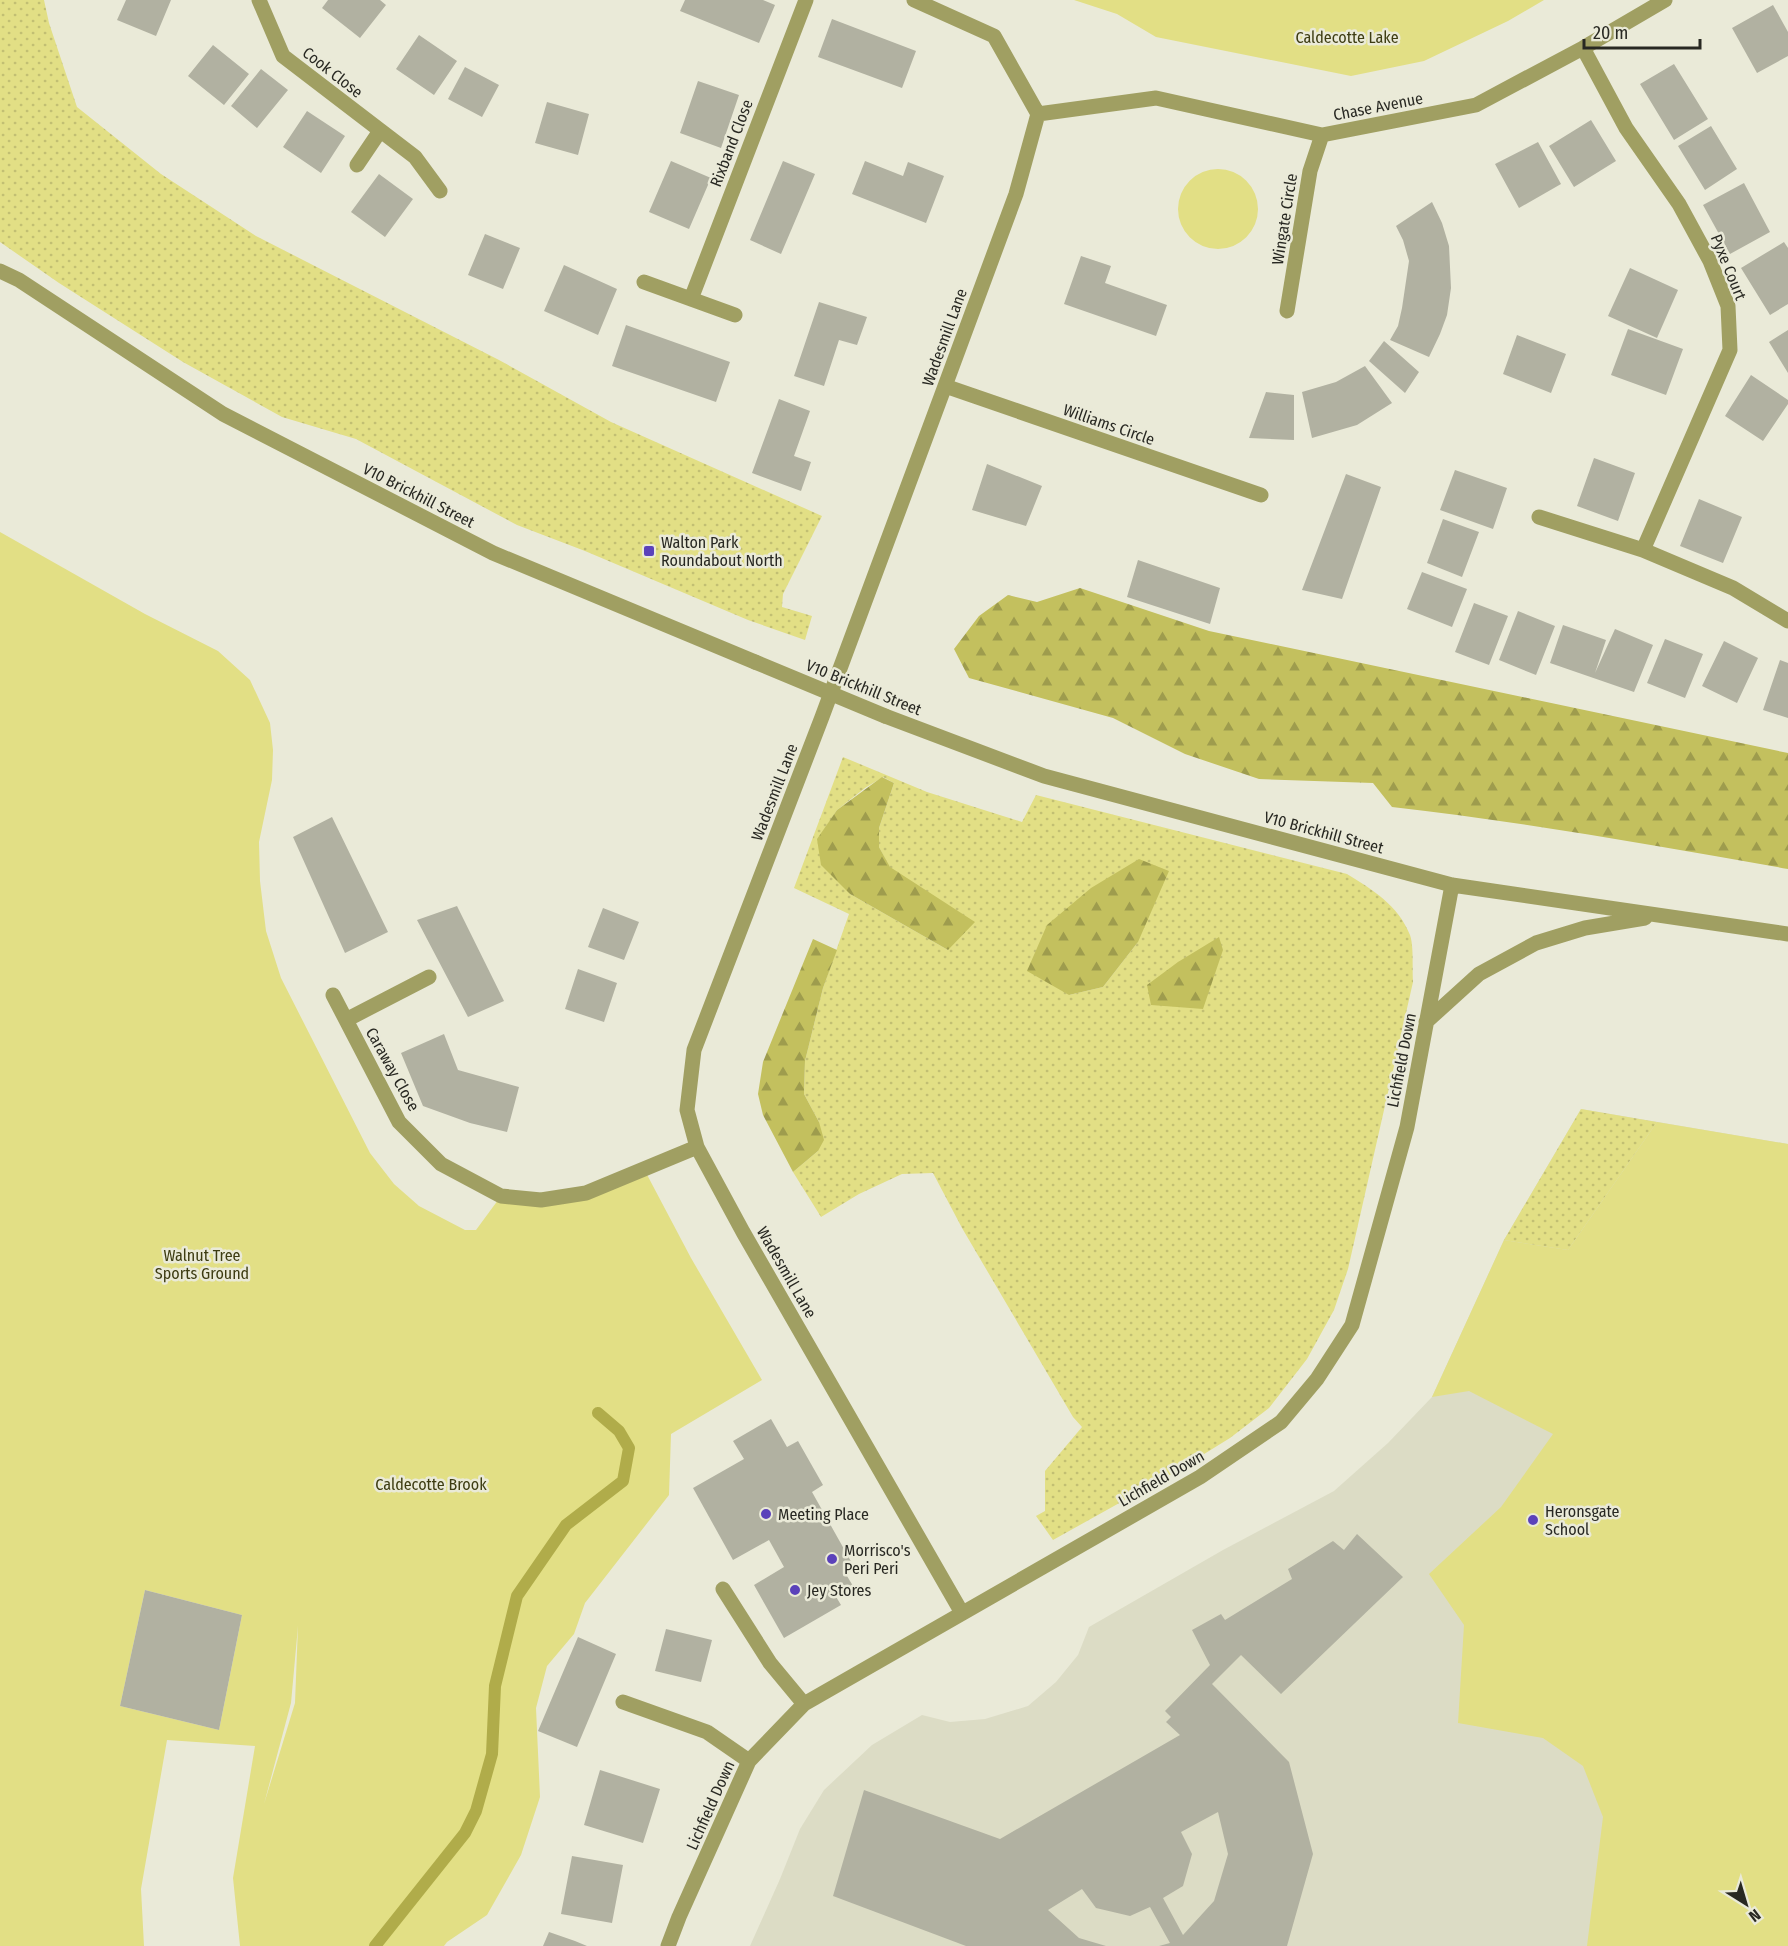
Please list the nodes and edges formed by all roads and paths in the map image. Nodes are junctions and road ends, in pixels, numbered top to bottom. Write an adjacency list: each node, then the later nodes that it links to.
1 (259, 0): 7 (street, Cook Close)
2 (806, 0): 13 (street, Rixband Close)
3 (914, 0): 6 (street)
4 (1665, 0): 5 (street, Chase Avenue)
5 (1583, 48): 8 (street, Chase Avenue); 19 (street, Pyxe Court)
6 (1038, 114): 8 (street, Chase Avenue); 16 (street, Wadesmill Lane)
7 (380, 131): 9 (street); 10 (street, Cook Close)
8 (1322, 135): 14 (street, Wingate Circle)
9 (357, 165)
10 (440, 191)
11 (0, 271): 21 (street, V10 Brickhill Street, bridge)
12 (644, 282): 13 (street)
13 (691, 299): 15 (street)
14 (1287, 311)
15 (735, 315)
16 (945, 386): 17 (street, Williams Circle); 28 (street, Wadesmill Lane)
17 (1261, 495)
18 (1539, 517): 19 (street)
19 (1643, 550): 20 (street)
20 (1788, 621)
21 (1452, 885): 22 (street, V10 Brickhill Street); 27 (street, Lichfield Down)
22 (1659, 915): 23 (street, V10 Brickhill Street); 27 (street)
23 (1788, 934)
24 (429, 977): 26 (street)
25 (333, 995): 26 (street, Caraway Close)
26 (346, 1020): 28 (street, Caraway Close)
27 (1426, 1022): 30 (street, Lichfield Down)
28 (697, 1147): 30 (street, Wadesmill Lane)
29 (723, 1589): 32 (street)
30 (962, 1613): 32 (street, Lichfield Down)
31 (623, 1702): 33 (street)
32 (804, 1704): 33 (street, Lichfield Down)
33 (749, 1761): 34 (street, Lichfield Down)
34 (668, 1946)

